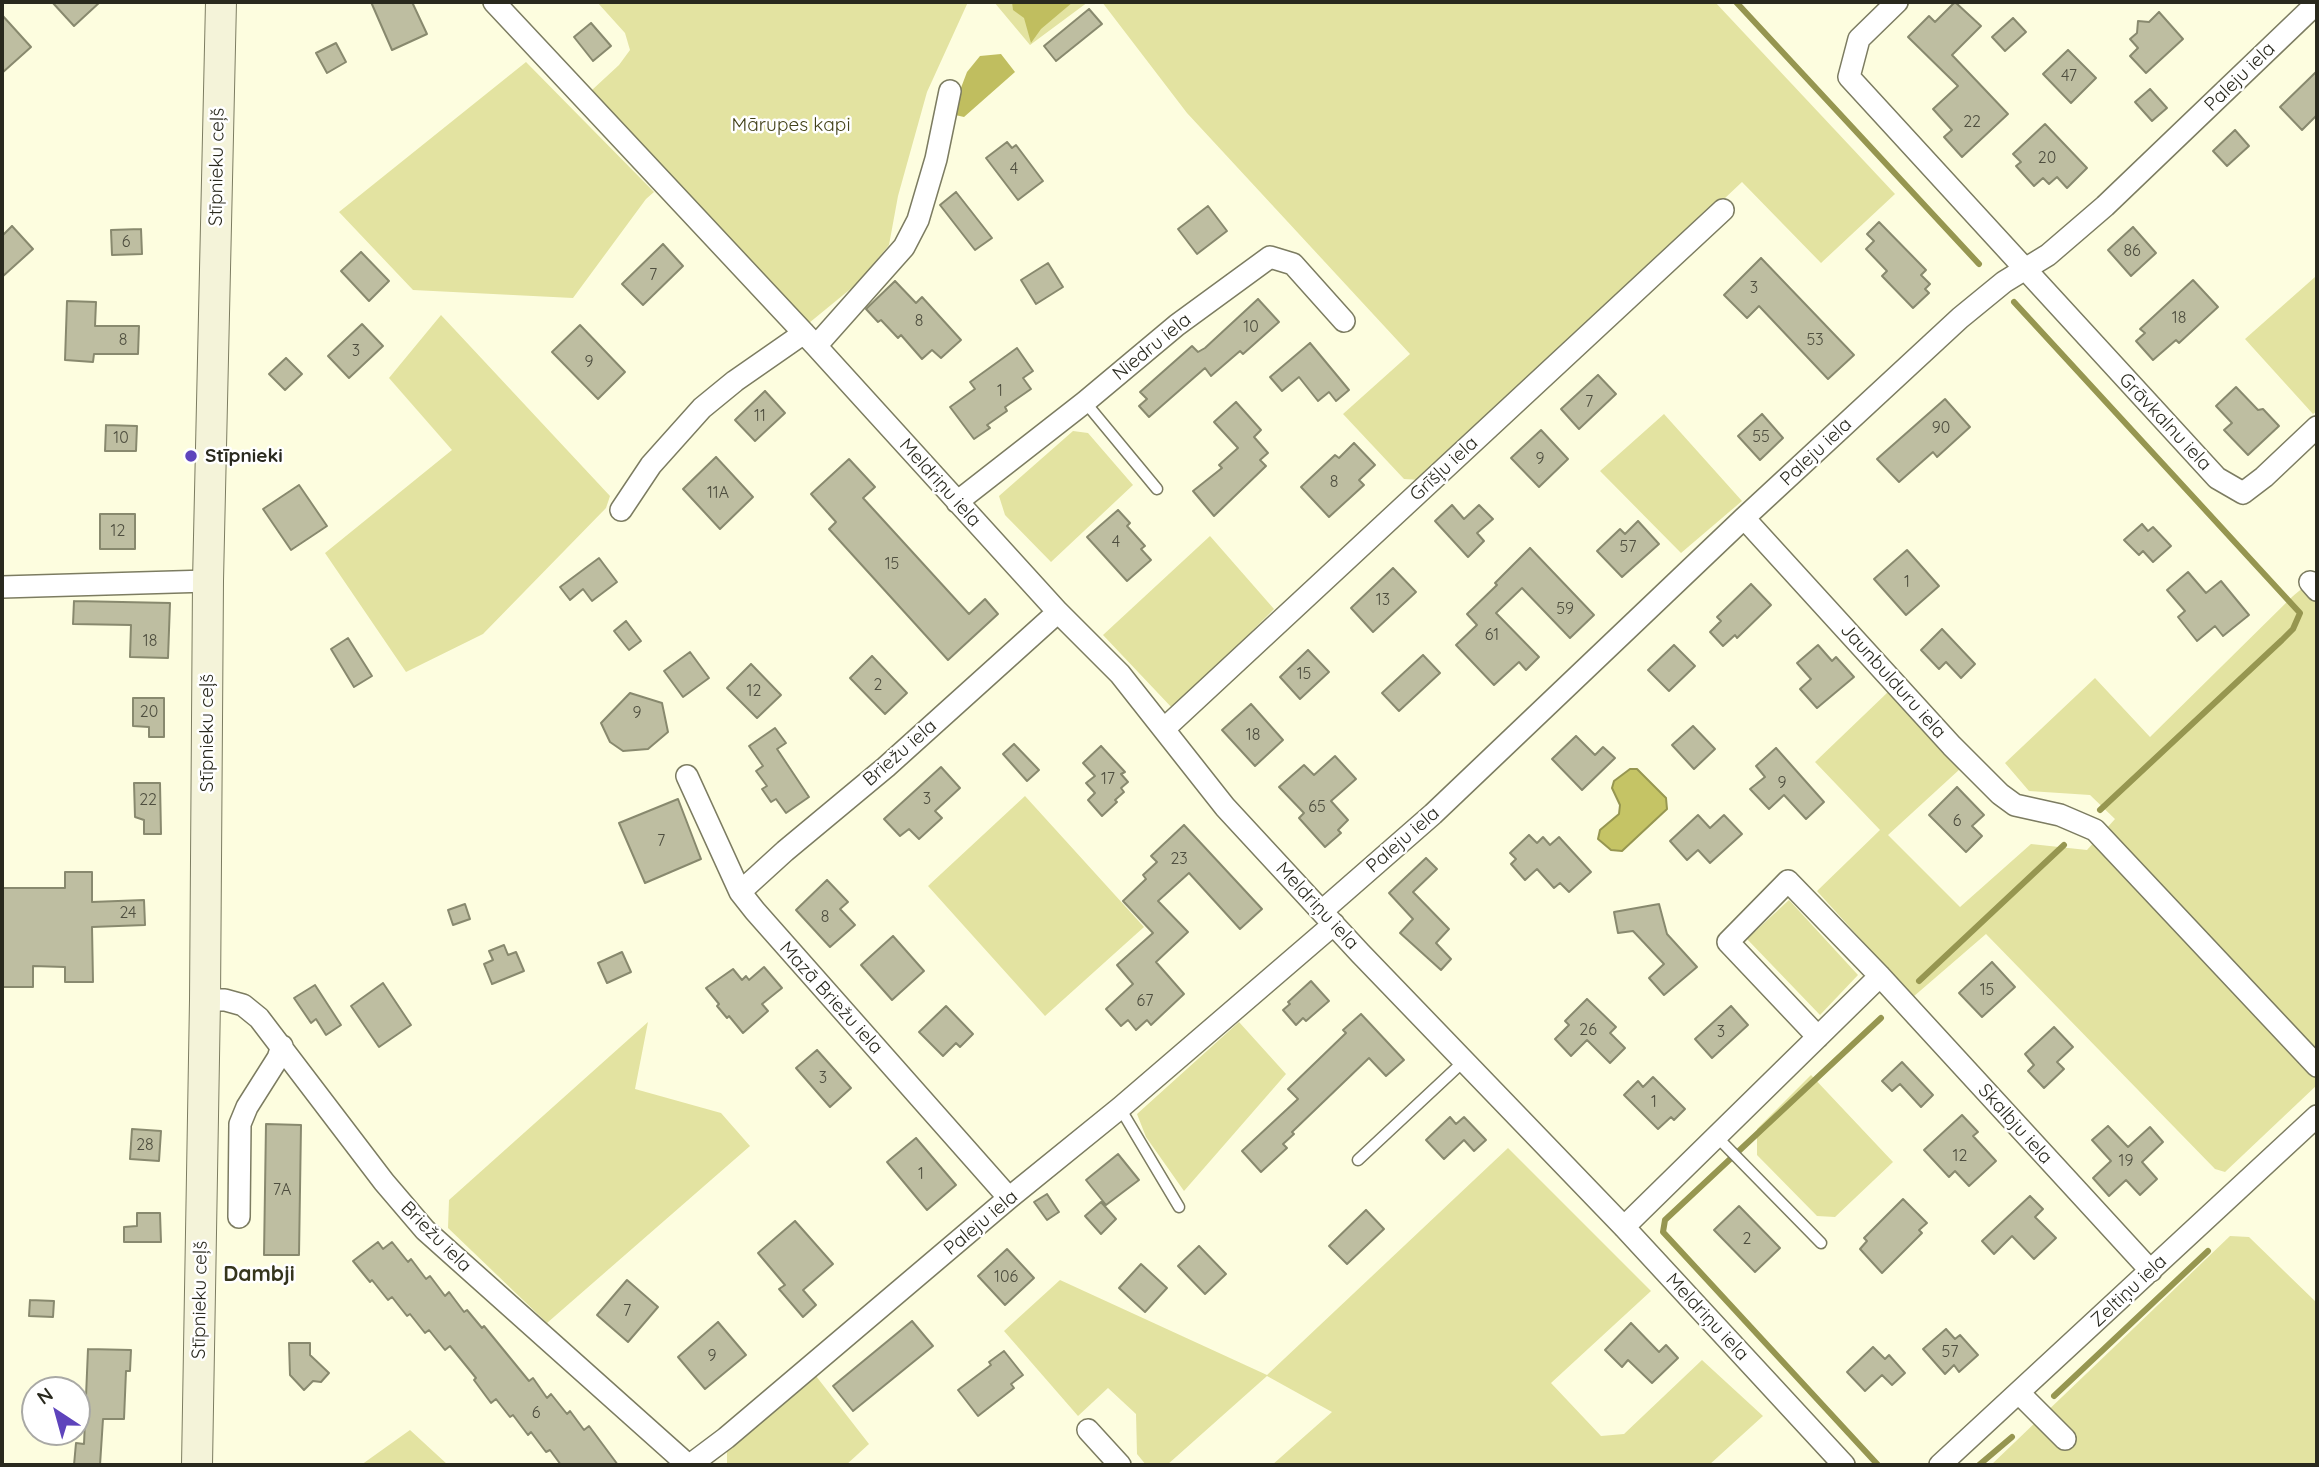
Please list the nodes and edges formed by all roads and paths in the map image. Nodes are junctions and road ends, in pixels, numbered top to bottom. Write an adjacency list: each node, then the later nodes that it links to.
1 (221, 2): 16 (main road, Stīpnieku ceļš)
2 (494, 2): 9 (street, Meldriņu iela)
3 (1897, 2): 7 (street)
4 (2317, 3): 7 (street, Paleju iela)
5 (950, 91): 9 (street)
6 (1723, 210): 19 (street, Grīšļu iela)
7 (2025, 270): 11 (street, Grāvkalnu iela); 15 (street, Paleju iela)
8 (1344, 321): 10 (street, Niedru iela)
9 (810, 340): 13 (street, Meldriņu iela); 14 (street)
10 (1085, 402): 12 (lane); 13 (street, Niedru iela)
11 (2317, 427)
12 (1157, 489)
13 (957, 502): 18 (street, Meldriņu iela)
14 (621, 510)
15 (1744, 518): 22 (street, Paleju iela); 28 (street, Jaunbulduru iela)
16 (208, 582): 17 (street); 24 (main road, Stīpnieku ceļš)
17 (2, 587)
18 (1058, 612): 19 (street, Meldriņu iela); 21 (street, Briežu iela)
19 (1164, 729): 22 (street, Meldriņu iela)
20 (687, 776): 21 (street, Mazā Briežu iela)
21 (740, 892): 33 (street, Mazā Briežu iela)
22 (1328, 917): 27 (street, Meldriņu iela); 29 (street, Paleju iela)
23 (1880, 976): 25 (street); 25 (street, Skalbju iela); 38 (street, Skalbju iela)
24 (205, 1000): 26 (street, Briežu iela); 42 (main road, Stīpnieku ceļš)
25 (1818, 1037): 31 (street)
26 (282, 1046): 35 (street); 43 (street, Briežu iela)
27 (1464, 1061): 32 (lane); 36 (street, Meldriņu iela)
28 (2317, 1066)
29 (1120, 1108): 33 (street, Paleju iela); 34 (lane)
30 (2317, 1116): 38 (street, Zeltiņu iela)
31 (1717, 1137): 36 (street); 37 (lane)
32 (1358, 1160)
33 (1009, 1198): 43 (street, Paleju iela)
34 (1179, 1207)
35 (239, 1217)
36 (1624, 1227): 45 (street, Meldriņu iela)
37 (1821, 1243)
38 (2151, 1271): 39 (street, Zeltiņu iela)
39 (2019, 1393): 41 (street); 46 (street, Zeltiņu iela)
40 (1088, 1430): 44 (street)
41 (2065, 1439)
42 (197, 1465)
43 (689, 1465)
44 (1119, 1465)
45 (1844, 1465)
46 (1940, 1465)

